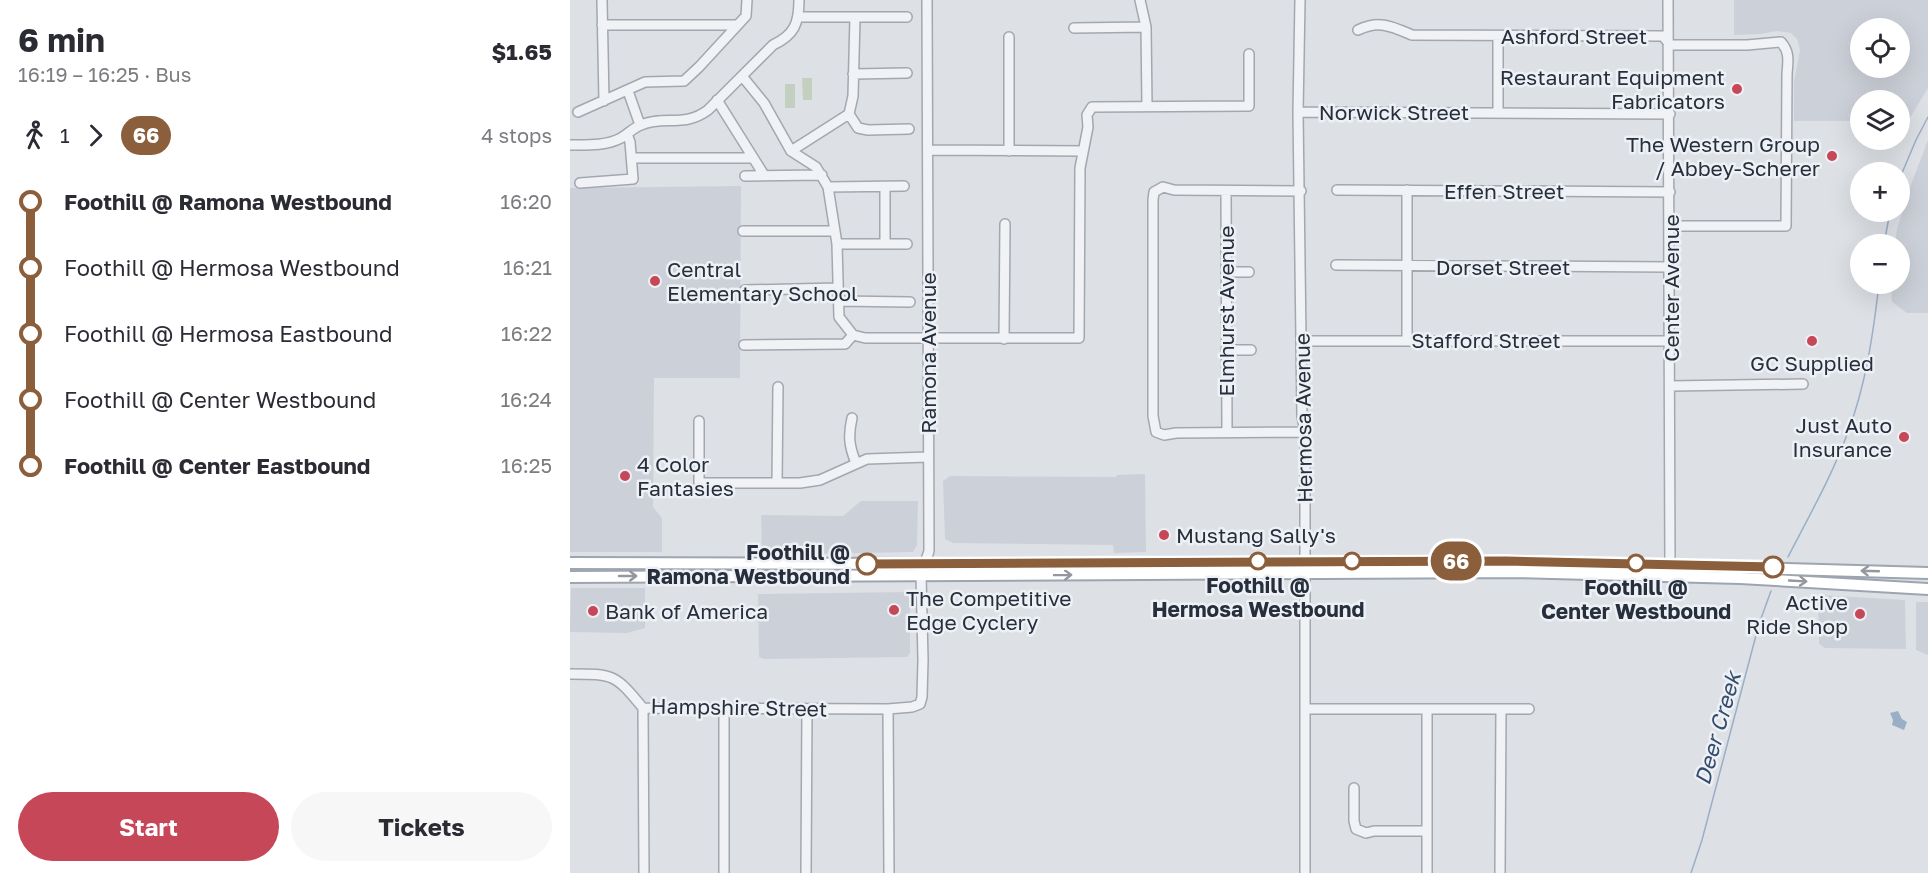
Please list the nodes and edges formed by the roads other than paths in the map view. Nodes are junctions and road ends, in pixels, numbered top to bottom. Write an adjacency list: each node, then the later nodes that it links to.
1 (747, 0): 12 (street)
2 (799, 0): 8 (street)
3 (927, 0): 36 (street, Ramona Avenue)
4 (1140, 0): 13 (street)
5 (1300, 0): 28 (street, Hermosa Avenue)
6 (1668, 0): 18 (street, Center Avenue)
7 (602, 2): 11 (street)
8 (799, 17): 9 (street); 22 (street)
9 (855, 17): 10 (street); 20 (street)
10 (907, 17)
11 (602, 25): 12 (street); 25 (street)
12 (737, 25): 23 (street)
13 (1146, 27): 14 (street); 26 (street)
14 (1074, 28)
15 (1358, 30): 16 (street, Ashford Street)
16 (1498, 36): 18 (street, Ashford Street); 29 (street)
17 (1009, 38): 38 (street)
18 (1670, 45): 31 (street, Center Avenue); 55 (street, Ashford Street)
19 (1249, 54): 26 (street)
20 (853, 74): 21 (street); 30 (street)
21 (908, 74)
22 (741, 76): 24 (street); 37 (street)
23 (628, 91): 25 (street); 32 (street)
24 (717, 100): 32 (street); 41 (street)
25 (604, 101): 27 (street)
26 (1147, 106): 39 (street)
27 (578, 112)
28 (1298, 112): 29 (street, Norwick Street); 52 (street, Hermosa Avenue)
29 (1498, 113): 31 (street, Norwick Street)
30 (849, 114): 33 (street); 37 (street)
31 (1670, 114): 53 (street, Center Avenue)
32 (640, 125): 34 (street)
33 (909, 129)
34 (627, 134): 35 (street); 40 (street)
35 (570, 145)
36 (928, 150): 38 (street); 71 (street, Ramona Avenue)
37 (791, 151): 43 (street)
38 (1009, 151): 39 (street)
39 (1083, 151): 72 (street)
40 (632, 158): 41 (street); 45 (street)
41 (753, 158): 42 (street)
42 (764, 175): 43 (street); 44 (street)
43 (822, 175): 47 (street)
44 (745, 176)
45 (580, 183)
46 (904, 186): 48 (street)
47 (828, 187): 48 (street); 57 (street)
48 (885, 187): 59 (street)
49 (1337, 190): 50 (street, Effen Street)
50 (1407, 190): 53 (street, Effen Street); 62 (street)
51 (1226, 191): 52 (street); 64 (street, Elmhurst Avenue); 84 (street)
52 (1301, 191): 75 (street, Hermosa Avenue)
53 (1670, 192): 55 (street, Center Avenue)
54 (1005, 224): 72 (street)
55 (1671, 226): 63 (street, Center Avenue)
56 (743, 231): 57 (street)
57 (835, 231): 58 (street)
58 (837, 244): 59 (street); 66 (street)
59 (885, 244): 60 (street)
60 (907, 244)
61 (1336, 265): 62 (street, Dorset Street)
62 (1407, 266): 63 (street, Dorset Street); 73 (street)
63 (1671, 267): 74 (street, Center Avenue)
64 (1226, 272): 65 (street); 77 (street, Elmhurst Avenue)
65 (1249, 272)
66 (838, 288): 67 (street); 68 (street)
67 (745, 290)
68 (838, 301): 69 (street); 70 (street)
69 (910, 302)
70 (853, 335): 71 (street); 76 (street)
71 (929, 338): 72 (street); 86 (street, Ramona Avenue)
72 (1004, 339)
73 (1407, 340): 74 (street, Stafford Street); 75 (street, Stafford Street)
74 (1671, 340): 80 (street, Center Avenue)
75 (1301, 341): 85 (street, Hermosa Avenue)
76 (744, 345)
77 (1226, 350): 78 (street); 84 (street, Elmhurst Avenue)
78 (1251, 351)
79 (1803, 384): 80 (street)
80 (1671, 386): 92 (street, Center Avenue)
81 (778, 387): 88 (street)
82 (852, 418): 87 (street)
83 (699, 421): 88 (street)
84 (1227, 432): 85 (street)
85 (1305, 432): 89 (street, Hermosa Avenue)
86 (928, 457): 87 (street); 91 (street, Ramona Avenue)
87 (856, 463): 88 (street)
88 (777, 483)
89 (1304, 561): 91 (main road); 92 (main road); 93 (street, Hermosa Avenue)
90 (570, 563): 91 (main road)
91 (922, 569): 93 (main road, one-way to 93); 95 (main road, one-way to 91); 98 (street, Ramona Avenue)
92 (1670, 570): 93 (main road); 94 (main road, one-way to 92); 96 (main road, one-way to 96)
93 (1304, 573): 103 (street, Hermosa Avenue)
94 (1928, 573)
95 (570, 577)
96 (1928, 589)
97 (570, 675): 99 (street, Hampshire Street)
98 (920, 704): 102 (street, Hampshire Street)
99 (643, 708): 100 (street, Hampshire Street); 109 (street)
100 (724, 708): 101 (street, Hampshire Street); 110 (street)
101 (807, 709): 102 (street, Hampshire Street); 111 (street)
102 (888, 709): 112 (street)
103 (1305, 709): 104 (street); 113 (street, Hermosa Avenue)
104 (1427, 709): 105 (street); 108 (street)
105 (1501, 709): 106 (street); 115 (street)
106 (1529, 709)
107 (1354, 788): 108 (street)
108 (1427, 831): 114 (street)
109 (644, 873)
110 (724, 873)
111 (806, 873)
112 (889, 873)
113 (1305, 873)
114 (1427, 873)
115 (1500, 873)

